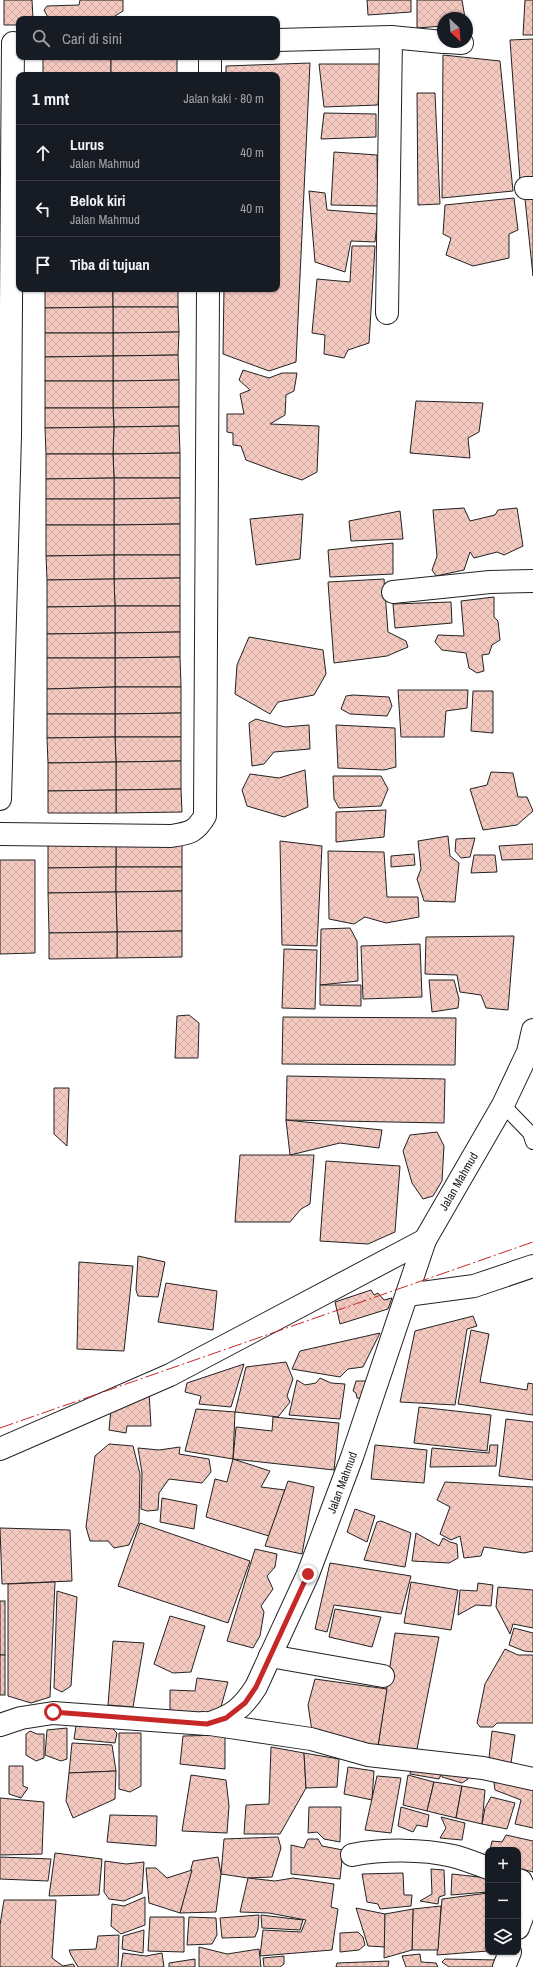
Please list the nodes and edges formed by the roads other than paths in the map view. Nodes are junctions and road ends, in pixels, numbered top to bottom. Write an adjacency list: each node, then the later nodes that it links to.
1 (391, 37): 2 (street); 3 (street); 8 (street)
2 (280, 40)
3 (437, 41)
4 (11, 43): 11 (street)
5 (210, 60): 6 (street)
6 (210, 72)
7 (208, 292): 12 (street)
8 (387, 313)
9 (533, 581): 10 (street)
10 (393, 592)
11 (0, 799)
12 (0, 834)
13 (533, 1030): 14 (street, Jalan Mahmud)
14 (503, 1105): 15 (lane); 16 (street, Jalan Mahmud)
15 (533, 1142)
16 (425, 1240): 18 (street, Jalan Mahmud); 19 (street)
17 (533, 1266): 18 (street)
18 (407, 1295): 20 (street, Jalan Mahmud)
19 (0, 1449)
20 (270, 1656): 21 (street); 22 (street, Jalan Mahmud)
21 (383, 1676)
22 (202, 1723): 23 (street, Jalan Mahmud); 24 (street)
23 (0, 1724)
24 (533, 1780)
25 (352, 1855): 26 (street)
26 (485, 1867)
27 (521, 1881): 28 (street)
28 (521, 1919)
29 (509, 1955): 30 (street)
30 (504, 1967)

